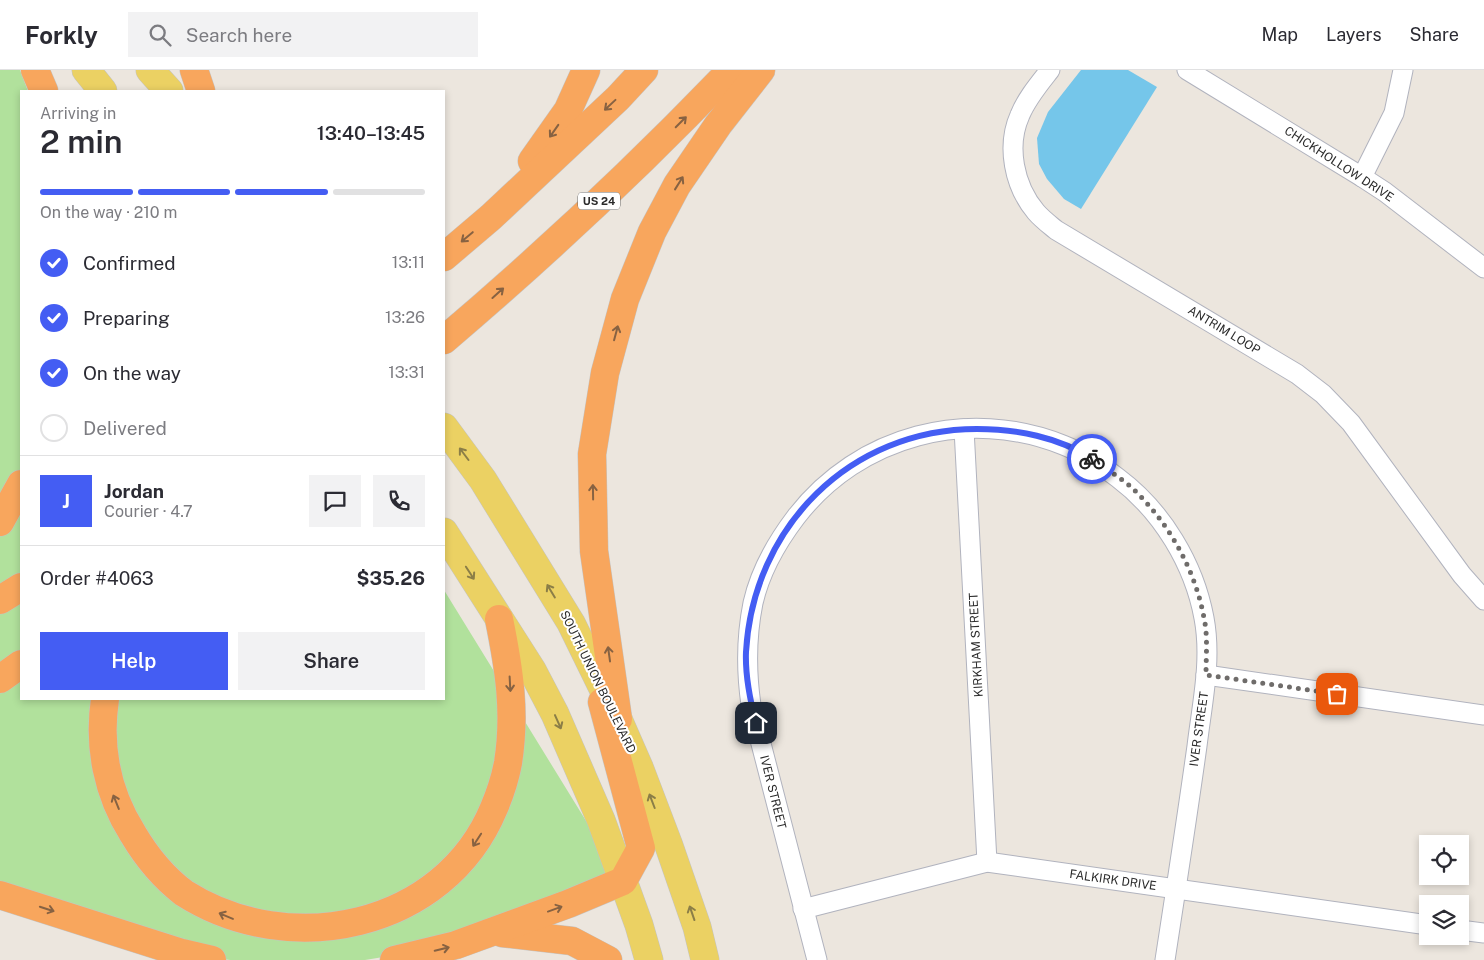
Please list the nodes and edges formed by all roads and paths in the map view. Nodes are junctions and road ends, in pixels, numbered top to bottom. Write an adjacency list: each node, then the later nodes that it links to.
1 (35, 70): 12 (highway)
2 (86, 70): 13 (main road)
3 (150, 70): 14 (main road)
4 (194, 70): 15 (highway)
5 (644, 70): 17 (highway, one-way to 17)
6 (731, 70): 20 (highway, US 24, one-way to 6)
7 (761, 70): 36 (highway, one-way to 7)
8 (1050, 70): 27 (street, ANTRIM LOOP)
9 (1187, 70): 16 (street, CHICKHOLLOW DRIVE)
10 (1403, 70): 16 (street)
11 (585, 71): 17 (highway, one-way to 17)
12 (44, 90)
13 (102, 90)
14 (168, 90)
15 (201, 90)
16 (1362, 177): 19 (street, CHICKHOLLOW DRIVE)
17 (491, 217): 18 (highway, one-way to 18)
18 (445, 256)
19 (1484, 268)
20 (453, 333)
21 (445, 428): 31 (main road, SOUTH UNION BOULEVARD, one-way to 21)
22 (964, 429): 32 (street, IVER STREET); 37 (street, KIRKHAM STREET); 41 (street, IVER STREET)
23 (20, 486): 24 (highway)
24 (0, 522)
25 (445, 534): 29 (main road, one-way to 29)
26 (20, 588): 28 (highway)
27 (1480, 588)
28 (0, 600)
29 (500, 619): 34 (highway, one-way to 34); 38 (main road, one-way to 38)
30 (20, 665): 33 (highway)
31 (592, 667): 36 (main road, SOUTH UNION BOULEVARD); 38 (highway)
32 (1206, 675): 35 (street); 39 (street, IVER STREET)
33 (0, 678)
34 (105, 700)
35 (1484, 715)
36 (618, 720): 50 (main road, SOUTH UNION BOULEVARD, one-way to 36)
37 (987, 862): 39 (street, FALKIRK DRIVE); 41 (street, FALKIRK DRIVE)
38 (624, 881): 44 (highway, one-way to 38); 49 (main road)
39 (1176, 889): 42 (street, FALKIRK DRIVE); 52 (street, IVER STREET)
40 (0, 895): 46 (highway, one-way to 46)
41 (803, 909): 51 (street, IVER STREET)
42 (1419, 924)
43 (1469, 931): 45 (street)
44 (493, 932): 47 (highway, one-way to 44); 48 (highway)
45 (1484, 933)
46 (212, 960)
47 (394, 960)
48 (608, 960)
49 (649, 960)
50 (705, 960)
51 (817, 960)
52 (1165, 960)

